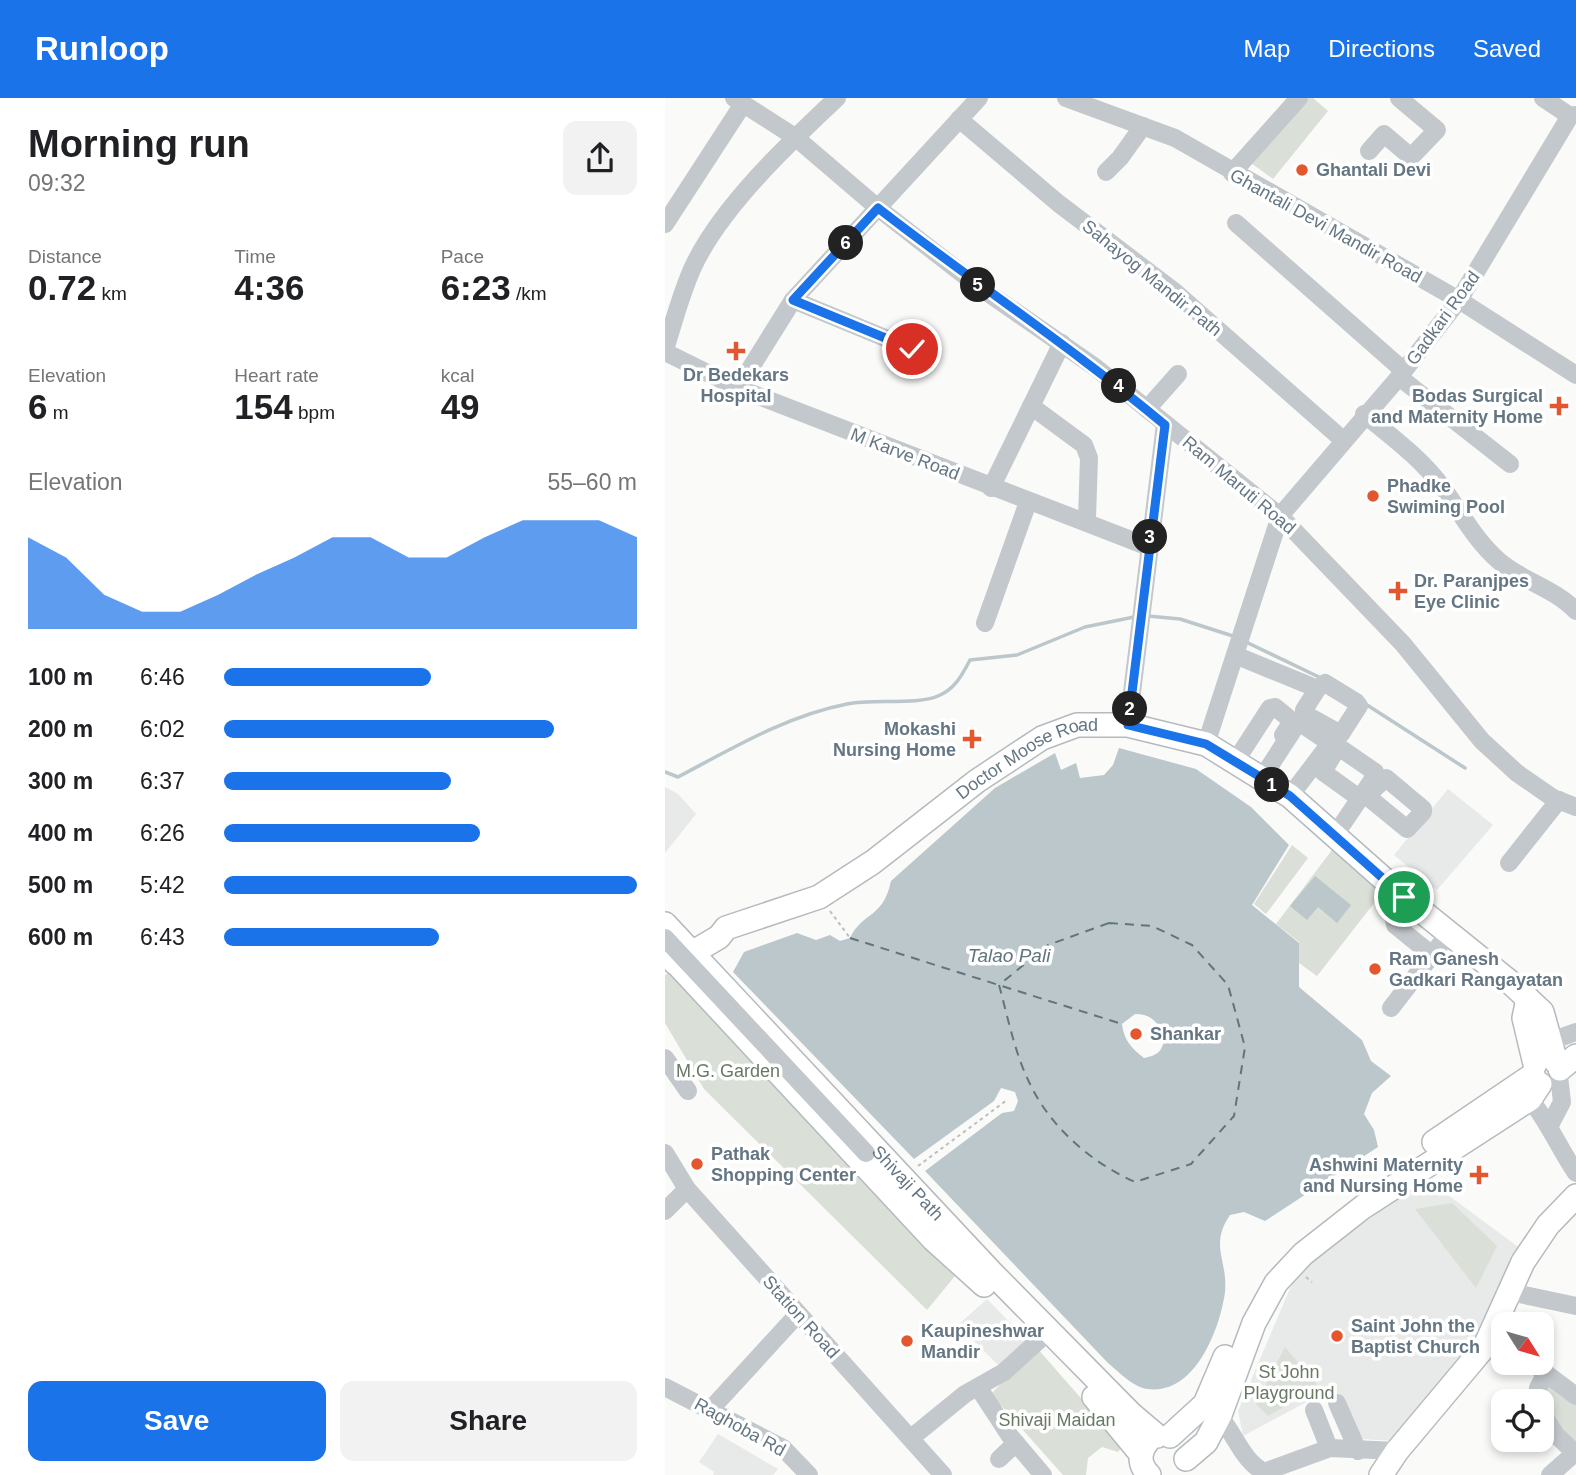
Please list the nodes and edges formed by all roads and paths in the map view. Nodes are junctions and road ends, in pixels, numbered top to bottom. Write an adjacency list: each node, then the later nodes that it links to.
1 (837, 98): 11 (street)
2 (979, 98): 9 (street)
3 (1066, 98): 10 (street, Ghantali Devi Mandir Road)
4 (1299, 98): 14 (street)
5 (1399, 98): 12 (street)
6 (1543, 98): 8 (street)
7 (739, 101): 11 (street, Ram Maruti Road); 17 (street)
8 (1573, 116): 19 (street, Gadkari Road)
9 (959, 119): 15 (street); 31 (street, Sahayog Mandir Path)
10 (1143, 126): 13 (street); 14 (street, Ghantali Devi Mandir Road)
11 (795, 137): 15 (street, Ram Maruti Road); 22 (street)
12 (1369, 151)
13 (1106, 172)
14 (1232, 173): 19 (street, Ghantali Devi Mandir Road)
15 (878, 208): 18 (street); 20 (street, Ram Maruti Road)
16 (1236, 223): 24 (street)
17 (665, 224)
18 (793, 300): 21 (street); 26 (street)
19 (1459, 300): 24 (street, Gadkari Road); 25 (street, Ghantali Devi Mandir Road)
20 (1062, 343): 27 (street); 28 (street, Ram Maruti Road)
21 (912, 349)
22 (665, 351): 26 (street, M Karve Road)
23 (1178, 374): 28 (street)
24 (1401, 374): 29 (street, Gadkari Road); 32 (street)
25 (1576, 375)
26 (738, 388): 33 (street, M Karve Road)
27 (1031, 406): 33 (street); 36 (street)
28 (1147, 410): 30 (street, Ram Maruti Road)
29 (1364, 414): 31 (street, Gadkari Road); 38 (street)
30 (1165, 425): 35 (street, Ram Maruti Road); 37 (street)
31 (1343, 440): 35 (street, Gadkari Road)
32 (1510, 464)
33 (991, 488): 34 (street, M Karve Road)
34 (1028, 502): 37 (street, M Karve Road); 39 (street)
35 (1280, 516): 40 (street, Gadkari Road); 47 (street, Ram Maruti Road)
36 (1087, 518)
37 (1149, 547): 42 (street)
38 (1576, 611)
39 (985, 623)
40 (1235, 654): 41 (street); 43 (street, Gadkari Road)
41 (1297, 716)
42 (1128, 725): 43 (main road, Doctor Moose Road); 51 (main road, Doctor Moose Road)
43 (1206, 744): 44 (main road, Doctor Moose Road)
44 (1235, 762): 45 (main road, Doctor Moose Road); 45 (street)
45 (1259, 776): 46 (main road, Doctor Moose Road); 46 (street)
46 (1290, 796): 49 (main road, Doctor Moose Road)
47 (1568, 804): 50 (street)
48 (1389, 824): 49 (street)
49 (1338, 838): 52 (main road, Doctor Moose Road)
50 (1509, 863)
51 (819, 897): 54 (path); 55 (main road, Doctor Moose Road)
52 (1404, 897): 53 (main road, Doctor Moose Road); 56 (street)
53 (1449, 933): 56 (street); 60 (main road, Doctor Moose Road)
54 (850, 938)
55 (671, 949): 66 (main road, Shivaji Path); 70 (street, bridge); 75 (main road, Shivaji Path)
56 (1432, 954): 57 (street)
57 (1391, 1008)
58 (1576, 1031): 60 (street)
59 (666, 1057): 61 (street)
60 (1547, 1067): 63 (street); 63 (street); 83 (main road)
61 (688, 1091)
62 (1007, 1100): 66 (path)
63 (1550, 1125): 65 (street)
64 (665, 1153): 67 (street, Station Road)
65 (1576, 1173)
66 (903, 1177): 70 (main road, Shivaji Path)
67 (687, 1189): 69 (street); 74 (street, Station Road)
68 (1576, 1196): 71 (main road)
69 (665, 1211)
70 (992, 1273): 86 (main road, Shivaji Path)
71 (1510, 1292): 72 (street); 73 (main road)
72 (1576, 1306)
73 (1504, 1312)
74 (798, 1314): 82 (street); 87 (street, Station Road)
75 (1039, 1340): 79 (street); 94 (main road, Shivaji Path)
76 (1491, 1342): 91 (main road)
77 (1550, 1376): 80 (street)
78 (665, 1387): 82 (street, Raghoba Rd)
79 (978, 1387): 87 (street); 88 (street)
80 (1576, 1396)
81 (1337, 1404): 90 (street)
82 (710, 1410): 96 (street, Raghoba Rd)
83 (1212, 1410): 86 (main road); 89 (street); 95 (main road)
84 (1314, 1410): 89 (street)
85 (1554, 1432): 92 (street)
86 (1164, 1436): 94 (main road); 95 (main road, Shivaji Path)
87 (911, 1438): 97 (street, Station Road)
88 (1016, 1443): 93 (street); 98 (street)
89 (1329, 1448): 90 (street)
90 (1358, 1451): 91 (street)
91 (1397, 1451): 99 (main road)
92 (1576, 1453): 100 (street)
93 (999, 1459)
94 (1144, 1469)
95 (1184, 1469)
96 (809, 1475)
97 (943, 1475)
98 (1043, 1475)
99 (1381, 1475)
100 (1550, 1475)

